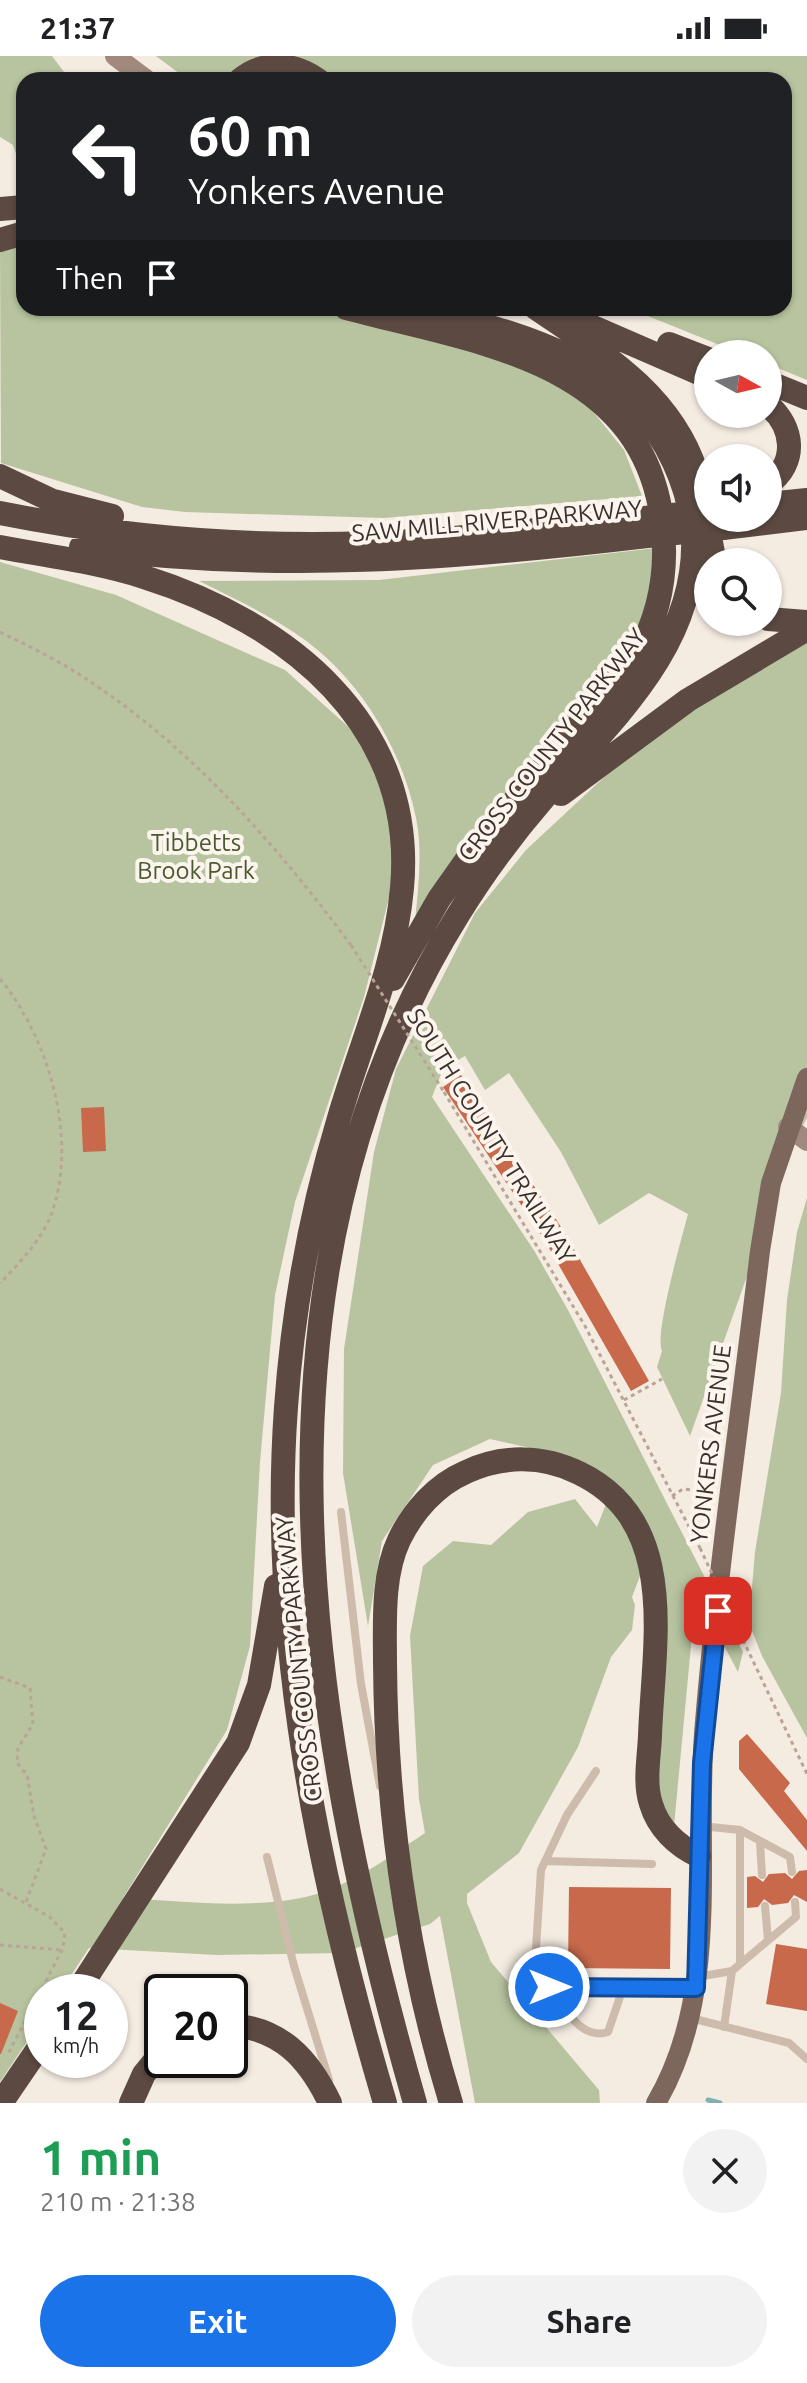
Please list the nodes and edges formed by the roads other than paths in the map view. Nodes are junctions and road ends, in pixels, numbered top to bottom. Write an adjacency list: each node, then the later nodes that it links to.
1 (115, 56): 2 (street)
2 (136, 72)
3 (252, 72): 4 (highway)
4 (301, 72)
5 (375, 316): 32 (highway)
6 (449, 316): 31 (highway, CROSS COUNTY PARKWAY)
7 (548, 316): 27 (highway)
8 (569, 316): 11 (highway)
9 (609, 316): 10 (highway)
10 (694, 353)
11 (694, 371)
12 (782, 387): 13 (highway)
13 (802, 395)
14 (782, 421): 15 (highway)
15 (782, 468)
16 (0, 476): 25 (highway)
17 (807, 500): 18 (highway)
18 (782, 503)
19 (0, 513): 25 (highway, SAW MILL RIVER PARKWAY)
20 (782, 518): 21 (highway, SAW MILL RIVER PARKWAY)
21 (807, 518)
22 (694, 521): 23 (highway, SAW MILL RIVER PARKWAY, bridge)
23 (646, 527): 24 (highway, SAW MILL RIVER PARKWAY); 25 (highway, SAW MILL RIVER PARKWAY)
24 (0, 535)
25 (264, 543)
26 (0, 547): 32 (highway)
27 (712, 548)
28 (782, 620): 29 (highway)
29 (807, 622)
30 (807, 629): 31 (highway)
31 (521, 825): 68 (highway, CROSS COUNTY PARKWAY)
32 (358, 1057): 37 (highway, CROSS COUNTY PARKWAY)
33 (807, 1078): 34 (main road, YONKERS AVENUE)
34 (788, 1127): 35 (street); 39 (main road, YONKERS AVENUE)
35 (807, 1141)
36 (341, 1512): 42 (lane)
37 (284, 1533): 54 (highway); 67 (highway, CROSS COUNTY PARKWAY)
38 (596, 1771): 45 (lane)
39 (700, 1825): 40 (lane); 43 (main road, YONKERS AVENUE)
40 (740, 1830): 41 (lane); 52 (lane)
41 (760, 1842): 47 (lane); 48 (lane)
42 (396, 1844): 43 (highway); 69 (highway)
43 (699, 1856): 55 (main road, YONKERS AVENUE)
44 (267, 1857): 66 (lane)
45 (545, 1861): 46 (lane); 56 (lane)
46 (652, 1864)
47 (792, 1872)
48 (762, 1875)
49 (795, 1902): 51 (lane)
50 (765, 1906): 51 (lane)
51 (768, 1940): 52 (lane)
52 (740, 1964): 53 (lane)
53 (732, 1971): 55 (lane); 60 (lane)
54 (89, 1974)
55 (696, 1983): 57 (lane); 58 (main road, YONKERS AVENUE)
56 (549, 1987): 57 (lane); 57 (lane)
57 (623, 1988)
58 (691, 2018): 60 (lane); 70 (main road, YONKERS AVENUE)
59 (248, 2027): 66 (highway)
60 (724, 2027): 61 (lane)
61 (807, 2059)
62 (24, 2069): 65 (highway)
63 (144, 2074): 64 (highway)
64 (132, 2101)
65 (1, 2103)
66 (332, 2103)
67 (385, 2103)
68 (415, 2103)
69 (451, 2103)
70 (656, 2103)

